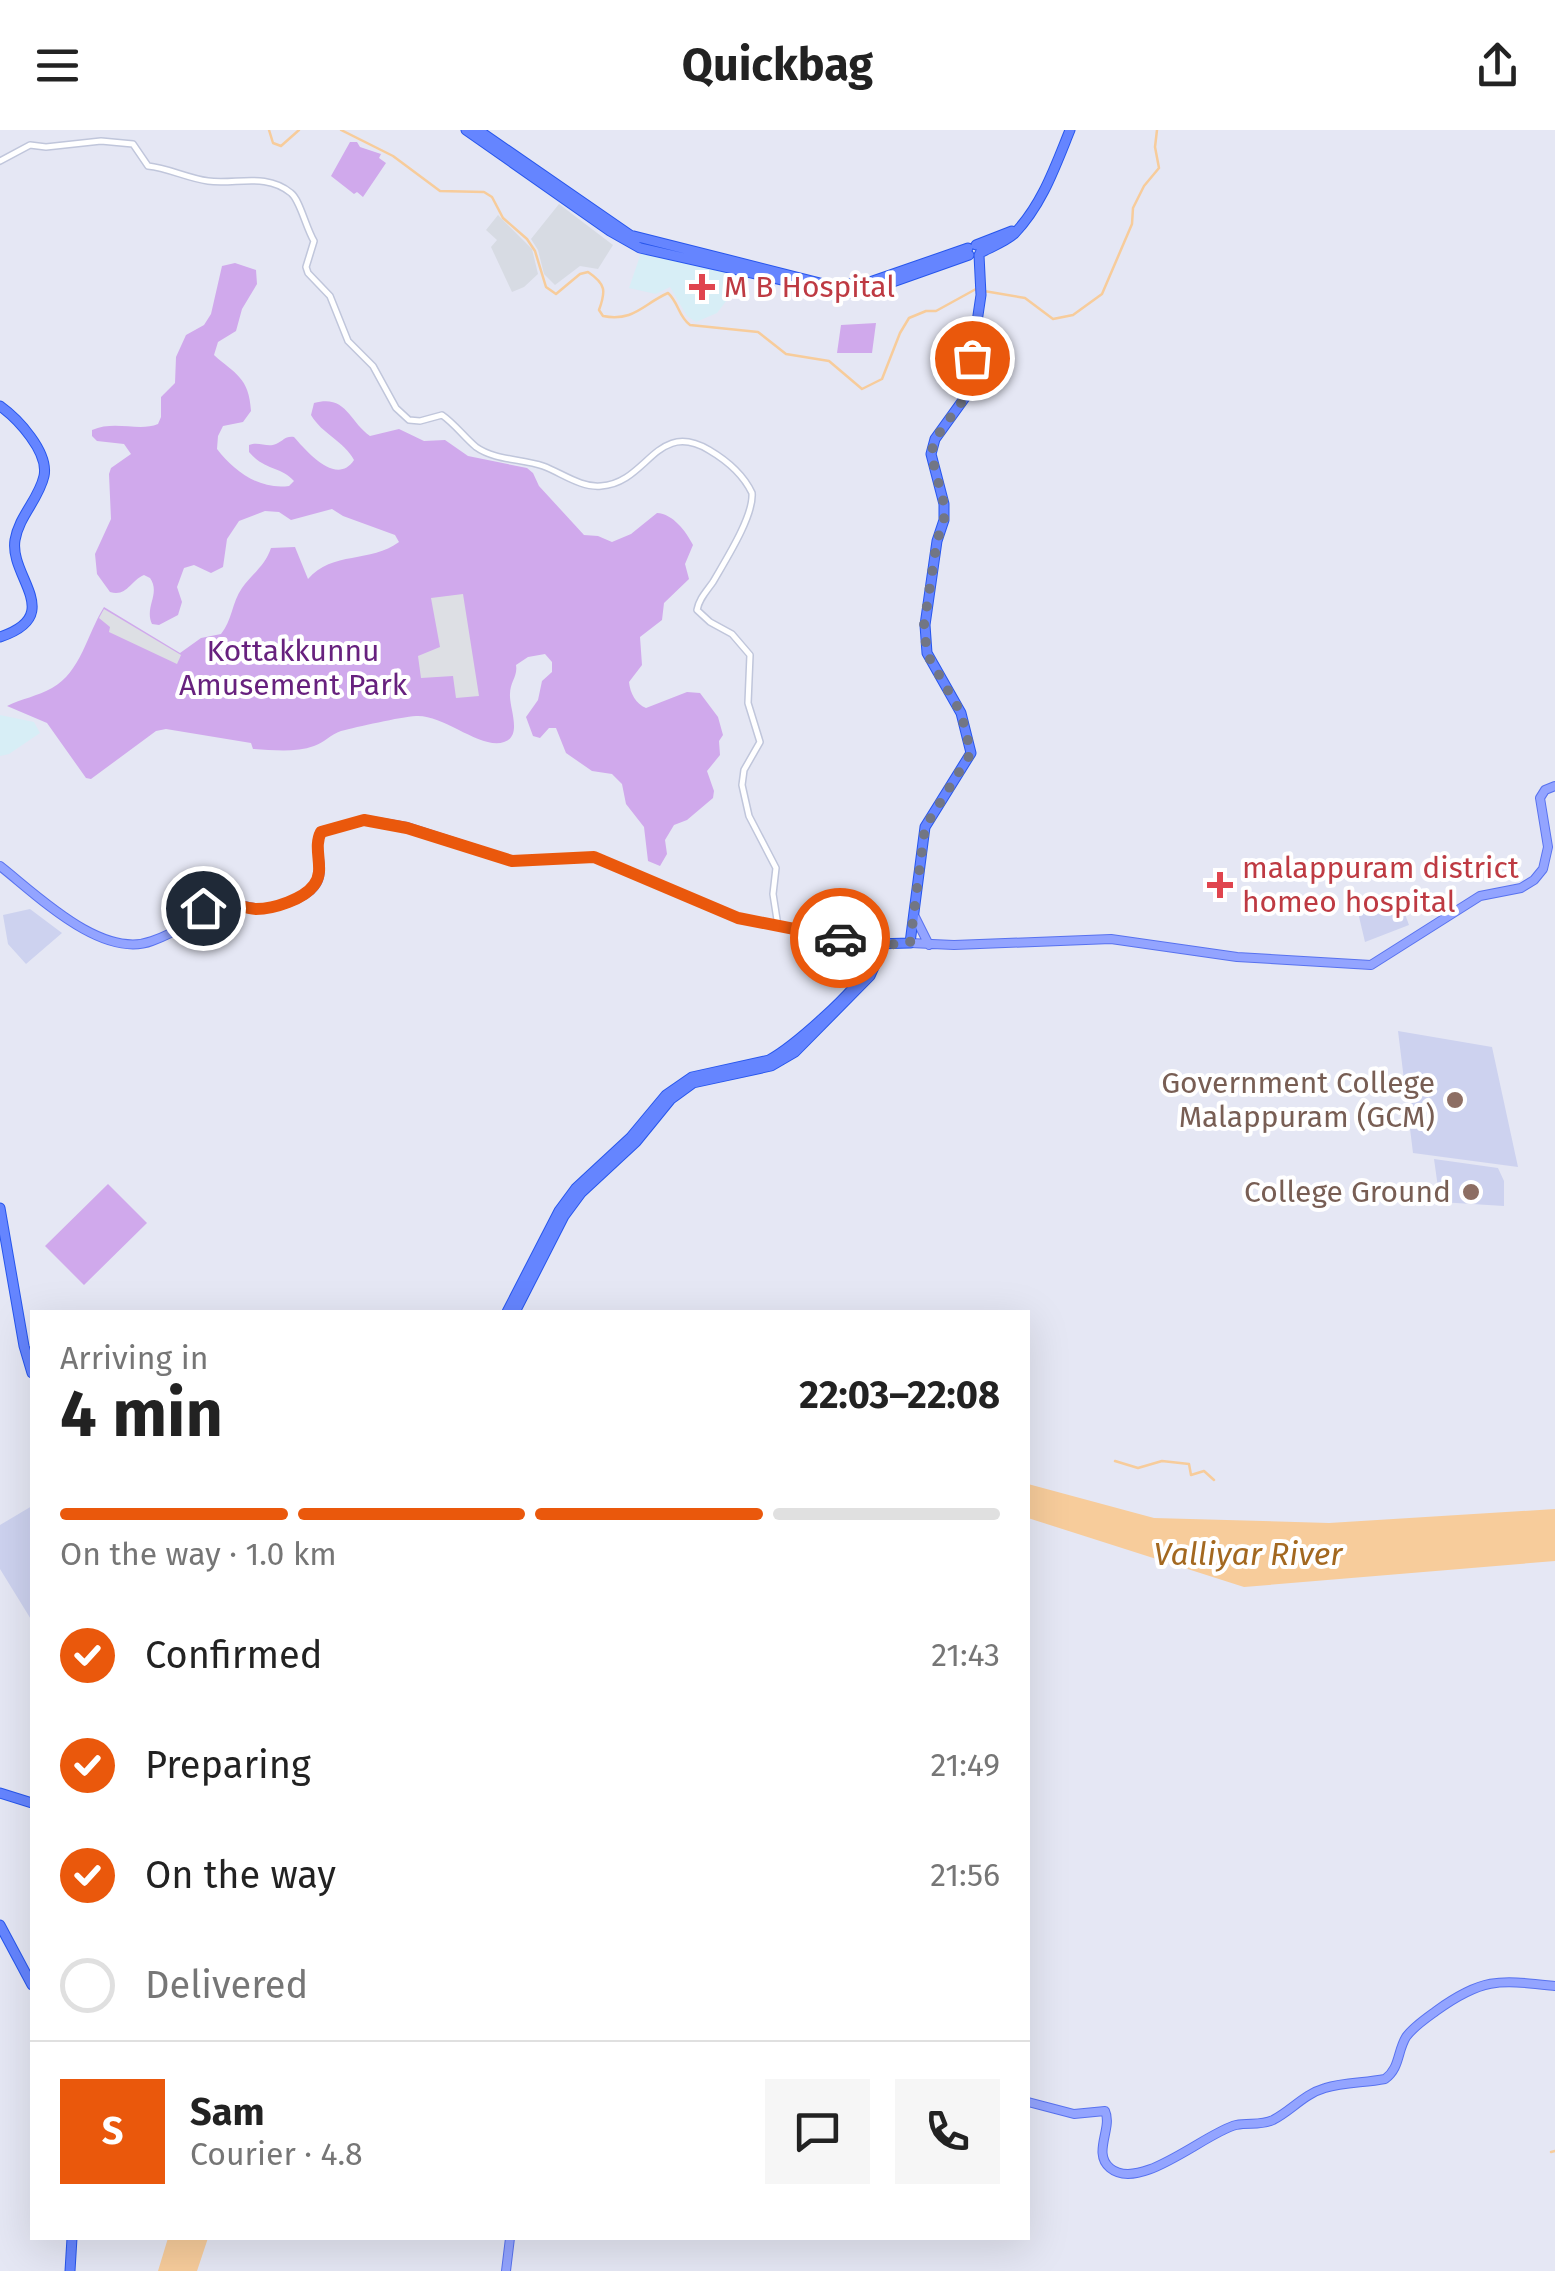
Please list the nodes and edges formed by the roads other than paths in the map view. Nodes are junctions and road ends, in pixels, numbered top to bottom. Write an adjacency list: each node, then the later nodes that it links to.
1 (466, 130): 5 (highway)
2 (478, 130): 5 (highway)
3 (1070, 130): 6 (highway)
4 (0, 161): 12 (street)
5 (584, 208): 6 (highway)
6 (974, 252): 11 (highway)
7 (0, 406): 8 (highway)
8 (0, 637)
9 (1555, 786): 17 (main road)
10 (0, 866): 12 (main road)
11 (913, 912): 14 (highway); 17 (main road)
12 (778, 927): 13 (main road)
13 (862, 942): 16 (main road); 18 (main road)
14 (910, 943): 15 (highway); 17 (main road)
15 (897, 944): 16 (highway); 18 (main road)
16 (879, 945): 18 (highway)
17 (929, 945)
18 (873, 966): 20 (highway); 21 (highway)
19 (0, 1208): 22 (highway)
20 (508, 1310)
21 (516, 1310)
22 (30, 1366)
23 (0, 1793): 24 (highway)
24 (30, 1802)
25 (0, 1925): 26 (highway)
26 (30, 1981)
27 (1555, 1986): 28 (main road)
28 (1030, 2103)
29 (72, 2240): 31 (highway)
30 (510, 2240): 32 (main road)
31 (70, 2271)
32 (506, 2271)

